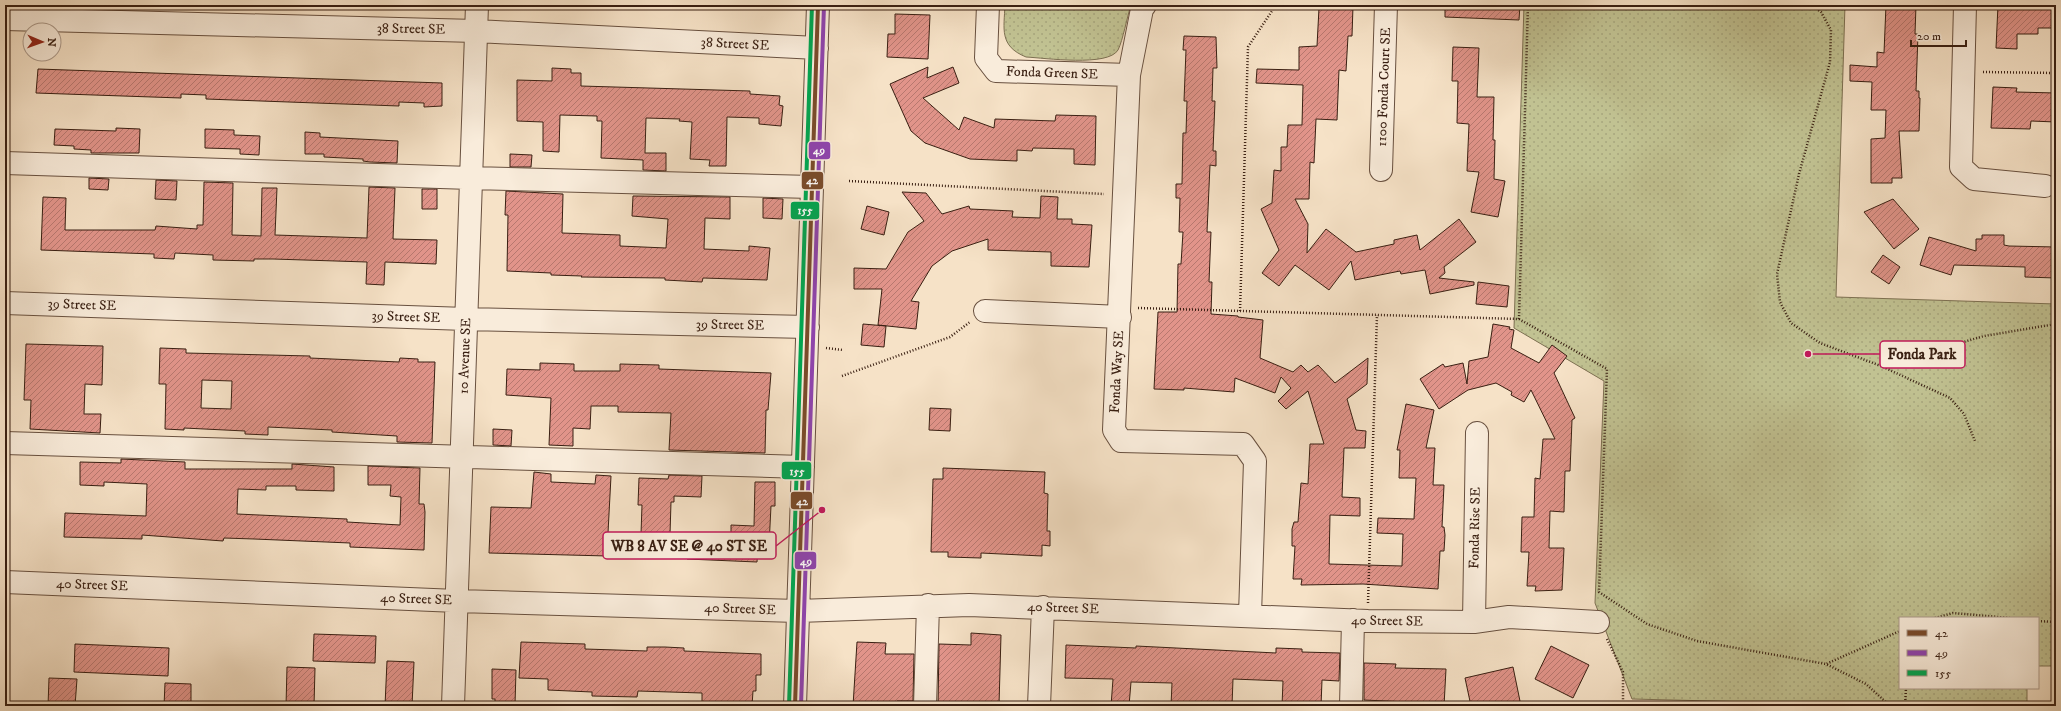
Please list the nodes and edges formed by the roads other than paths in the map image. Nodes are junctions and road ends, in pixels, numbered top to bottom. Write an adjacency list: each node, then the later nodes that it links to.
1 (477, 5): 8 (street, 10 Avenue SE)
2 (818, 5): 9 (street)
3 (988, 5): 10 (street, Fonda Green SE)
4 (1145, 5): 10 (street, Fonda Way SE)
5 (1386, 5): 12 (street, 1100 Fonda Court SE)
6 (1965, 5): 14 (street)
7 (5, 20): 8 (street, 38 Street SE)
8 (476, 31): 9 (street, 38 Street SE); 13 (street, 10 Avenue SE)
9 (817, 48): 15 (street)
10 (1129, 75): 18 (street, Fonda Way SE)
11 (5, 163): 13 (street)
12 (1381, 170)
13 (471, 178): 15 (street); 19 (street, 10 Avenue SE)
14 (2045, 186)
15 (812, 187): 20 (street)
16 (5, 303): 19 (street, 39 Street SE)
17 (984, 311): 18 (street)
18 (1120, 318): 30 (street, Fonda Way SE)
19 (466, 319): 20 (street, 39 Street SE); 23 (street, 10 Avenue SE)
20 (808, 327): 24 (street)
21 (1477, 433): 32 (street, Fonda Rise SE)
22 (5, 443): 23 (street)
23 (462, 457): 24 (street); 26 (street, 10 Avenue SE)
24 (803, 467): 29 (street)
25 (5, 582): 26 (street, 40 Street SE)
26 (457, 601): 29 (street, 40 Street SE); 34 (street, 10 Avenue SE)
27 (928, 605): 28 (street, 40 Street SE); 29 (street, 40 Street SE); 36 (street)
28 (1043, 607): 30 (street, 40 Street SE); 37 (street)
29 (798, 611): 35 (street)
30 (1250, 615): 31 (street, 40 Street SE)
31 (1360, 621): 32 (street, 40 Street SE); 38 (street)
32 (1474, 622): 33 (street, 40 Street SE)
33 (1598, 622)
34 (453, 706)
35 (795, 706)
36 (925, 706)
37 (1039, 706)
38 (1351, 706)

